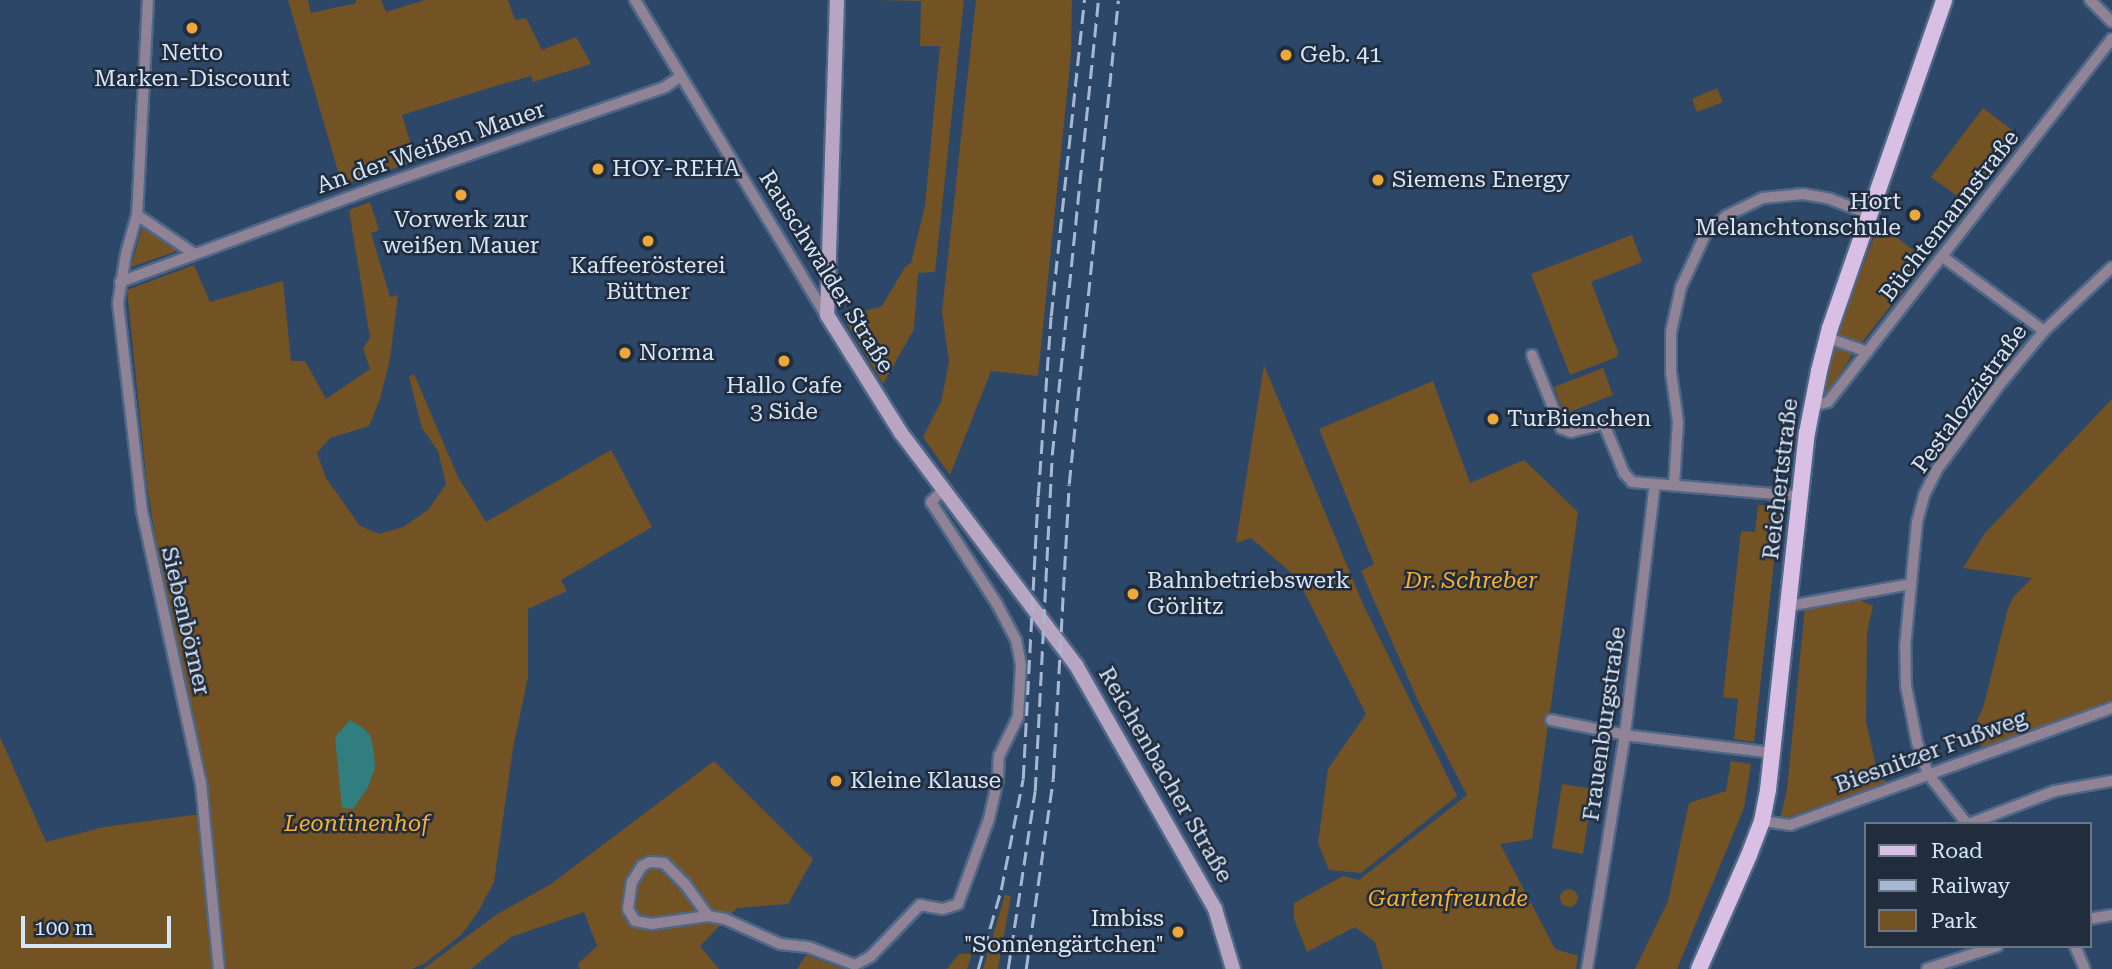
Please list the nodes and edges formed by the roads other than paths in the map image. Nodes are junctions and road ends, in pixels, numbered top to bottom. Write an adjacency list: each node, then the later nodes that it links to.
1 (148, 0): 10 (street, Siebenbörner)
2 (635, 0): 8 (street, Rauschwalder Straße)
3 (836, 0): 15 (main road)
4 (1944, 0): 9 (main road, Reichertstraße)
5 (2090, 0): 6 (street)
6 (2112, 22)
7 (2112, 39): 12 (street, Büchtemannstraße)
8 (680, 77): 11 (street, An der Weißen Mauer); 15 (street, Rauschwalder Straße)
9 (1869, 214): 17 (main road, Reichertstraße); 22 (street)
10 (137, 215): 11 (street); 14 (street, Siebenbörner)
11 (193, 253): 14 (street, An der Weißen Mauer)
12 (1943, 257): 16 (street); 18 (street, Büchtemannstraße)
13 (2112, 267): 16 (street, Pestalozzistraße)
14 (120, 282): 42 (street, Siebenbörner)
15 (827, 315): 23 (main road, Rauschwalder Straße)
16 (2043, 331): 25 (street, Pestalozzistraße)
17 (1828, 338): 18 (street); 20 (main road, Reichertstraße)
18 (1868, 352): 20 (street, Büchtemannstraße)
19 (1532, 355): 21 (street)
20 (1812, 406): 24 (main road, Reichertstraße)
21 (1655, 484): 22 (street); 30 (street, Frauenburgstraße)
22 (1674, 485): 24 (street)
23 (944, 489): 27 (main road, Rauschwalder Straße); 38 (street)
24 (1801, 496): 26 (main road, Reichertstraße)
25 (1911, 583): 26 (street); 32 (street, Pestalozzistraße)
26 (1789, 606): 31 (main road, Reichertstraße)
27 (1038, 612): 43 (main road, Reichenbacher Straße)
28 (2112, 708): 32 (street, Biesnitzer Fußweg)
29 (1552, 720): 30 (street)
30 (1625, 734): 31 (street); 44 (street, Frauenburgstraße)
31 (1774, 753): 34 (main road, Reichertstraße)
32 (1928, 774): 34 (street, Biesnitzer Fußweg); 35 (street, Pestalozzistraße)
33 (2112, 781): 36 (street)
34 (1762, 821): 45 (main road, Reichertstraße)
35 (1966, 822)
36 (1973, 822)
37 (2112, 915): 39 (street)
38 (708, 916): 38 (street)
39 (2091, 919)
40 (1991, 948): 46 (street)
41 (2076, 948): 47 (street)
42 (219, 969)
43 (1233, 969)
44 (1587, 969)
45 (1699, 969)
46 (1927, 969)
47 (2085, 969)

